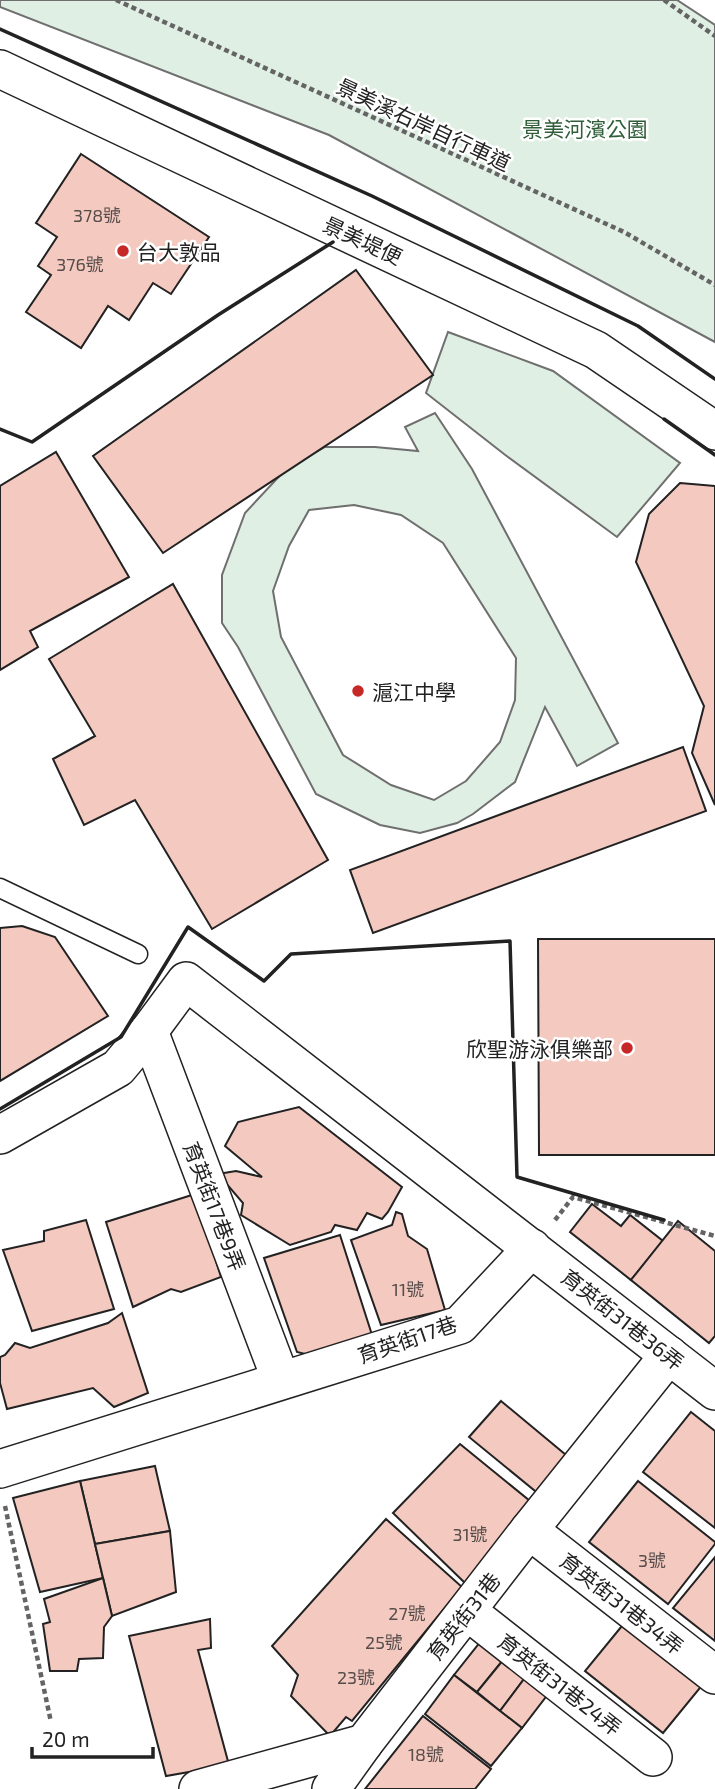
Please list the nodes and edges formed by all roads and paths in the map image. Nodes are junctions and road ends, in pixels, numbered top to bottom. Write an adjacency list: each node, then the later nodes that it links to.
1 (116, 0): 5 (path, 景美溪右岸自行車道)
2 (664, 0): 3 (path)
3 (715, 36)
4 (0, 69): 6 (street, 景美堤便)
5 (715, 285)
6 (715, 431)
7 (0, 888): 8 (lane)
8 (138, 954)
9 (149, 1031): 10 (street); 12 (street); 14 (street, 育英街17巷9弄)
10 (0, 1135)
11 (715, 1236): 12 (path)
12 (532, 1248): 13 (street, 育英街31巷36弄); 14 (street, 育英街17巷)
13 (669, 1355): 15 (street, 育英街31巷36弄); 17 (street, 育英街31巷)
14 (281, 1380): 16 (street, 育英街17巷)
15 (715, 1391)
16 (1, 1484): 20 (path)
17 (530, 1530): 18 (street, 育英街31巷); 19 (street, 育英街31巷34弄)
18 (467, 1611): 21 (street, 育英街31巷); 22 (street, 育英街31巷24弄)
19 (715, 1675)
20 (51, 1722)
21 (363, 1743): 23 (street); 24 (street, 育英街31巷)
22 (653, 1757)
23 (198, 1789)
24 (331, 1789)

